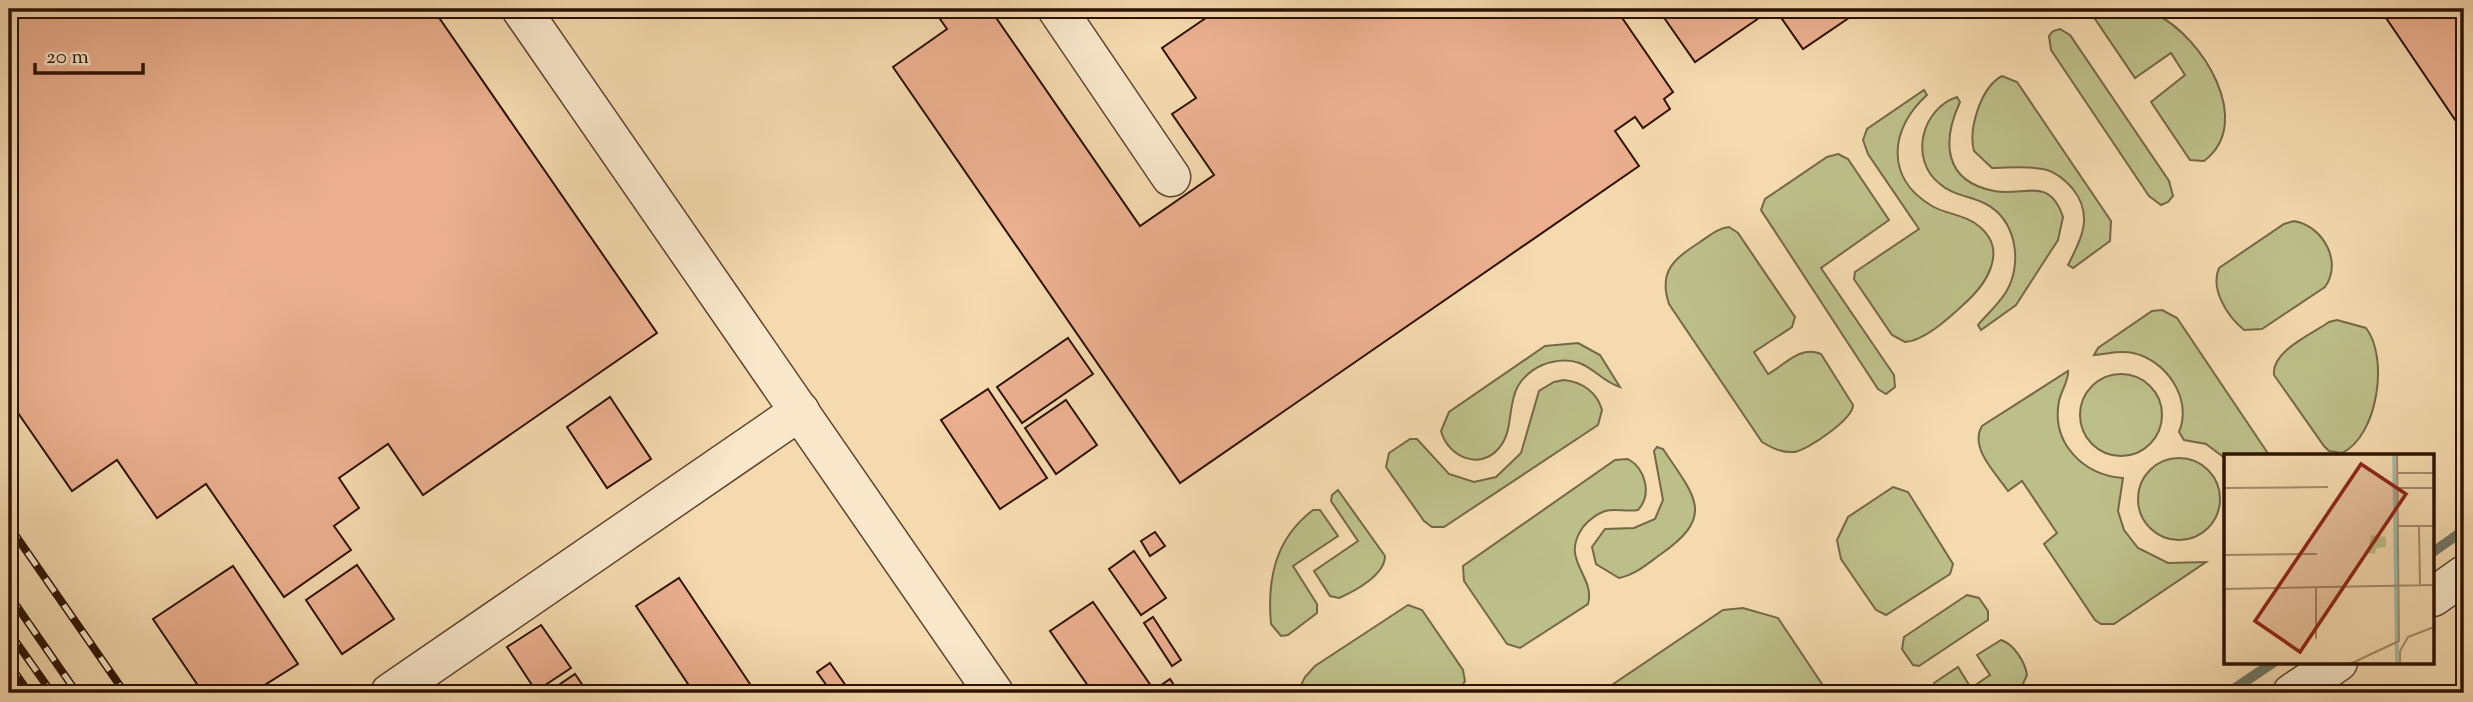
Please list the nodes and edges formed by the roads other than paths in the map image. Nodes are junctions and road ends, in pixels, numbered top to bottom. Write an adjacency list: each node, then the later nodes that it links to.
1 (521, 9): 4 (street)
2 (1057, 9): 3 (street)
3 (1171, 177)
4 (800, 411): 8 (street); 9 (street)
5 (2464, 575): 6 (street)
6 (2434, 596)
7 (2335, 664): 10 (street)
8 (390, 693)
9 (993, 693)
10 (2294, 693)

